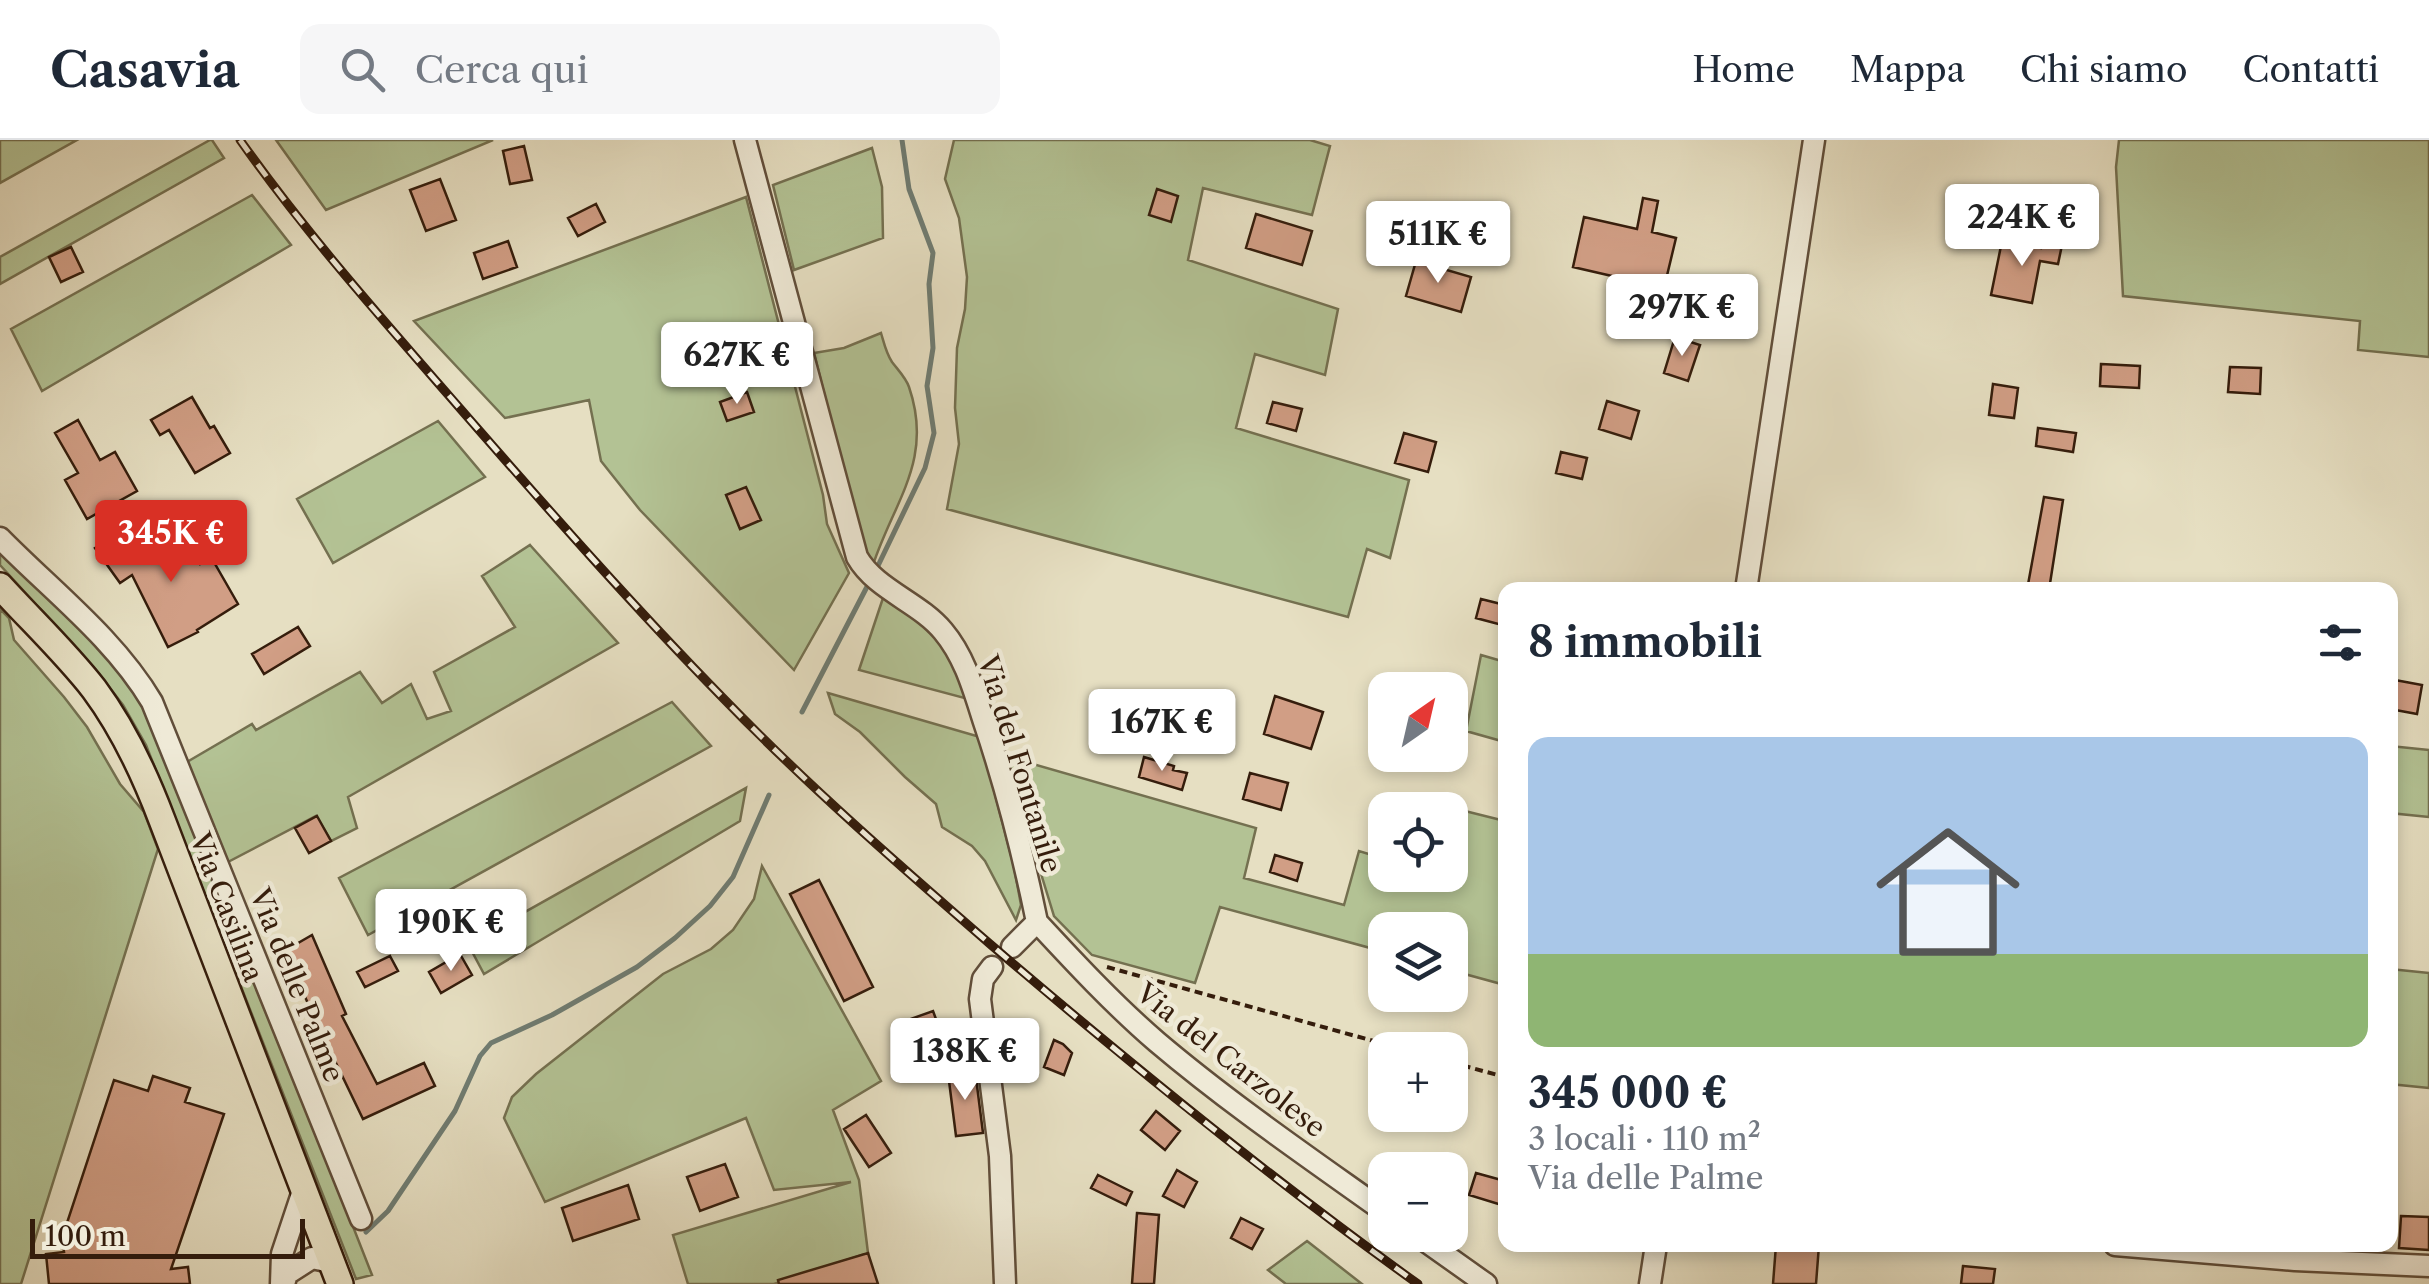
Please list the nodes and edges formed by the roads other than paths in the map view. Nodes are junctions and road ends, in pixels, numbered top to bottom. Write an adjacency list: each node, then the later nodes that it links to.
1 (745, 140): 6 (street, Via del Fontanile)
2 (1814, 140): 4 (street)
3 (0, 538): 11 (street, Via delle Palme)
4 (1747, 582)
5 (0, 586): 9 (main road, Via Casilina)
6 (1037, 922): 7 (street); 10 (street, Via del Carzolese)
7 (1012, 947)
8 (992, 967): 20 (street)
9 (302, 1191): 12 (main road, Via Casilina); 13 (street)
10 (1368, 1200)
11 (360, 1220)
12 (320, 1232): 13 (street); 18 (main road, Via Casilina)
13 (288, 1237): 19 (street)
14 (1440, 1252): 21 (street)
15 (1655, 1252): 22 (street)
16 (2199, 1252): 17 (street)
17 (2429, 1266)
18 (327, 1268): 19 (street)
19 (282, 1284)
20 (1005, 1284)
21 (1486, 1284)
22 (1650, 1284)

